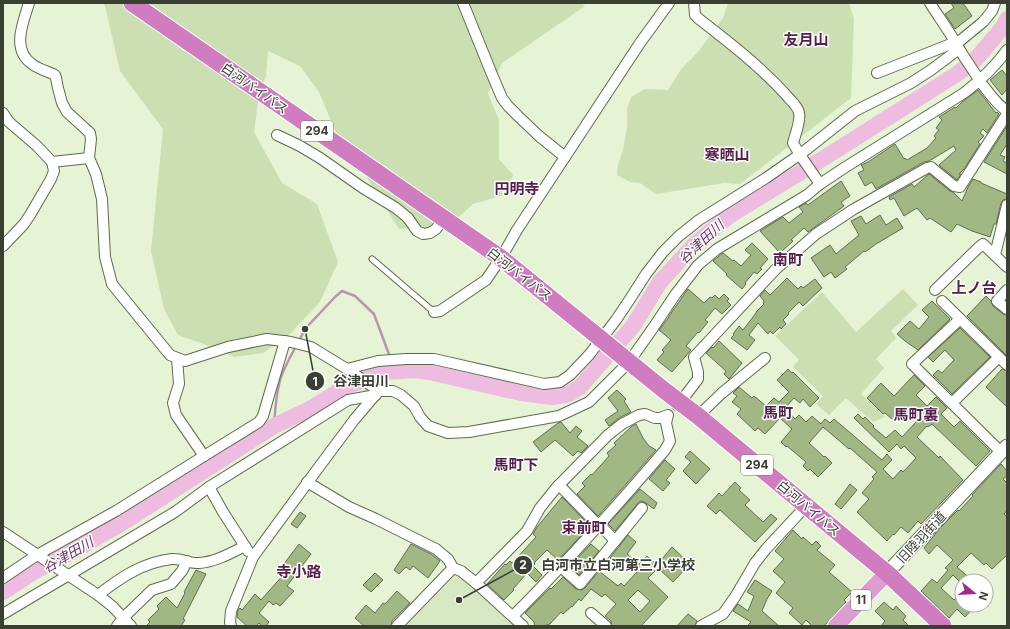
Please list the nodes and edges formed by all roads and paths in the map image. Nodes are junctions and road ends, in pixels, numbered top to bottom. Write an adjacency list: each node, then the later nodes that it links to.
1 (29, 3): 18 (street)
2 (132, 3): 22 (highway, 白河バイパス / 294)
3 (463, 3): 16 (street)
4 (669, 3): 16 (street)
5 (694, 3): 17 (street)
6 (930, 3): 8 (street)
7 (995, 3): 8 (street)
8 (959, 48): 10 (street); 11 (street); 17 (street)
9 (1007, 50): 11 (street)
10 (877, 73)
11 (979, 79): 12 (street); 20 (street)
12 (1007, 111)
13 (3, 113): 19 (street)
14 (1007, 114): 44 (street)
15 (277, 135): 22 (street)
16 (565, 157): 25 (street)
17 (802, 157): 20 (street); 34 (street)
18 (89, 158): 19 (street); 37 (street)
19 (52, 162): 23 (street)
20 (820, 184): 39 (street)
21 (1007, 205): 24 (street)
22 (444, 218): 25 (highway, 白河バイパス / 294)
23 (3, 246)
24 (995, 255): 27 (street); 28 (street)
25 (501, 258): 32 (street); 34 (highway, 白河バイパス / 294)
26 (372, 259): 32 (lane)
27 (1007, 266)
28 (935, 290)
29 (1007, 290): 31 (street)
30 (942, 301): 33 (street)
31 (1007, 309)
32 (434, 312)
33 (960, 319): 36 (street); 43 (street)
34 (602, 340): 39 (highway, 白河バイパス / 294); 41 (street)
35 (288, 342): 37 (street); 41 (street); 47 (street)
36 (999, 357): 40 (street); 43 (street)
37 (177, 358): 47 (street)
38 (765, 358): 45 (street)
39 (627, 360): 42 (street); 44 (highway, 白河バイパス / 294)
40 (1007, 365)
41 (347, 369): 42 (street)
42 (378, 393): 48 (street); 50 (street)
43 (952, 403): 46 (street)
44 (674, 409): 45 (highway, 白河バイパス / 294); 49 (street); 53 (street)
45 (698, 416): 51 (highway, 白河バイパス / 294)
46 (1004, 449): 63 (street, 旧陸羽街道)
47 (204, 456): 57 (street)
48 (307, 482): 58 (street); 61 (street)
49 (559, 485): 53 (street); 65 (street)
50 (209, 487): 56 (street); 62 (street)
51 (806, 506): 63 (highway, 白河バイパス / 294); 70 (street)
52 (642, 508): 55 (street)
53 (599, 526): 55 (street); 60 (street)
54 (3, 532): 57 (street)
55 (616, 541): 60 (street)
56 (245, 546): 58 (street); 59 (street)
57 (39, 557): 62 (street); 64 (street)
58 (253, 557): 73 (street)
59 (187, 561): 66 (street); 71 (street)
60 (561, 567): 69 (street)
61 (453, 568): 65 (street); 74 (street)
62 (65, 573): 66 (street); 68 (street)
63 (887, 573): 79 (main road, 11); 80 (highway, 旧陸羽街道 / 294)
64 (3, 578)
65 (476, 583): 69 (street)
66 (98, 595): 71 (street)
67 (591, 613): 76 (street)
68 (3, 614)
69 (513, 616): 75 (street)
70 (713, 619): 77 (street); 78 (street)
71 (120, 622): 72 (street)
72 (131, 626)
73 (231, 626)
74 (397, 626)
75 (523, 626)
76 (606, 626)
77 (700, 626)
78 (721, 626)
79 (836, 626)
80 (943, 626)

